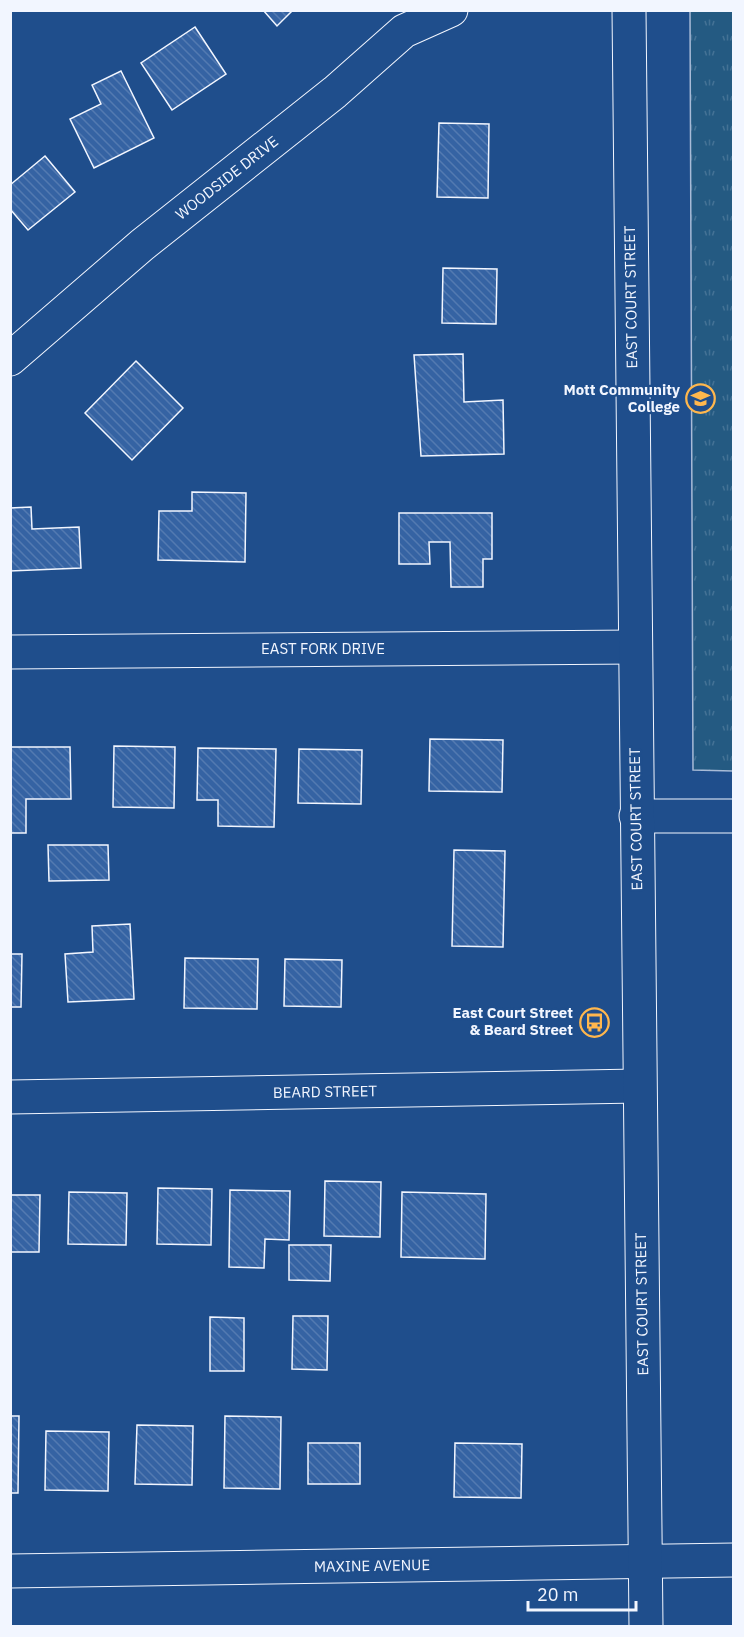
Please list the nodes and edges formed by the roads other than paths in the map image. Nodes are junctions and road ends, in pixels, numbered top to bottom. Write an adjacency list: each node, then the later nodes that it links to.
1 (451, 10): 3 (street, WOODSIDE DRIVE)
2 (628, 10): 4 (street, EAST COURT STREET)
3 (10, 359)
4 (635, 647): 5 (street, EAST FORK DRIVE); 6 (street, EAST COURT STREET)
5 (10, 652)
6 (636, 816): 7 (street); 8 (street, EAST COURT STREET)
7 (734, 816)
8 (639, 1086): 9 (street, BEARD STREET); 11 (street, EAST COURT STREET)
9 (10, 1097)
10 (734, 1560): 11 (street, MAXINE AVENUE)
11 (646, 1562): 12 (street, MAXINE AVENUE); 13 (street, EAST COURT STREET)
12 (10, 1571)
13 (646, 1626)

